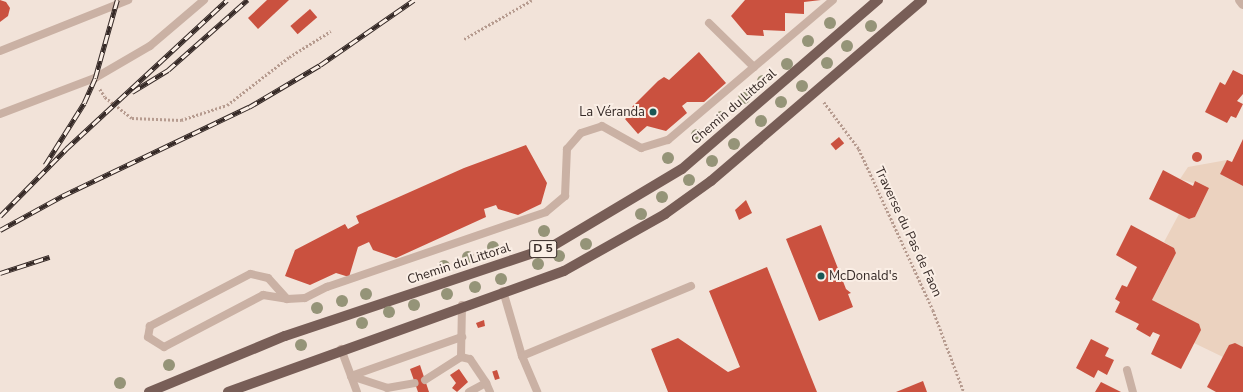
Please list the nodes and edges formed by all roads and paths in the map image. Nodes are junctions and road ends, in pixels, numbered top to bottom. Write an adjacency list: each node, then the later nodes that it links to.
1 (128, 0): 12 (lane)
2 (204, 0): 14 (lane)
3 (532, 0): 11 (path)
4 (833, 0): 13 (lane)
5 (878, 0): 30 (main road, Chemin du Littoral / D 5)
6 (922, 0): 15 (main road, D 5)
7 (1240, 0): 8 (street)
8 (1243, 4)
9 (709, 23): 13 (lane)
10 (331, 31): 14 (path)
11 (464, 39)
12 (0, 51)
13 (754, 67): 19 (lane)
14 (95, 78): 16 (lane)
15 (815, 92): 18 (main road, D 5); 36 (path, Traverse du Pas de Faon)
16 (0, 114)
17 (691, 286): 23 (lane)
18 (503, 291): 20 (main road, D 5); 23 (lane)
19 (287, 299): 19 (lane)
20 (462, 305): 21 (lane); 22 (main road, D 5)
21 (462, 337): 24 (lane); 26 (lane)
22 (340, 349): 26 (lane); 31 (main road, D 5)
23 (522, 356): 35 (lane)
24 (461, 357): 27 (lane); 28 (lane)
25 (1127, 370): 37 (lane)
26 (351, 376): 29 (lane); 32 (lane)
27 (424, 380)
28 (486, 383): 33 (lane); 34 (lane)
29 (415, 384)
30 (149, 392)
31 (228, 392)
32 (357, 392)
33 (470, 392)
34 (490, 392)
35 (536, 392)
36 (964, 392)
37 (1133, 392)

